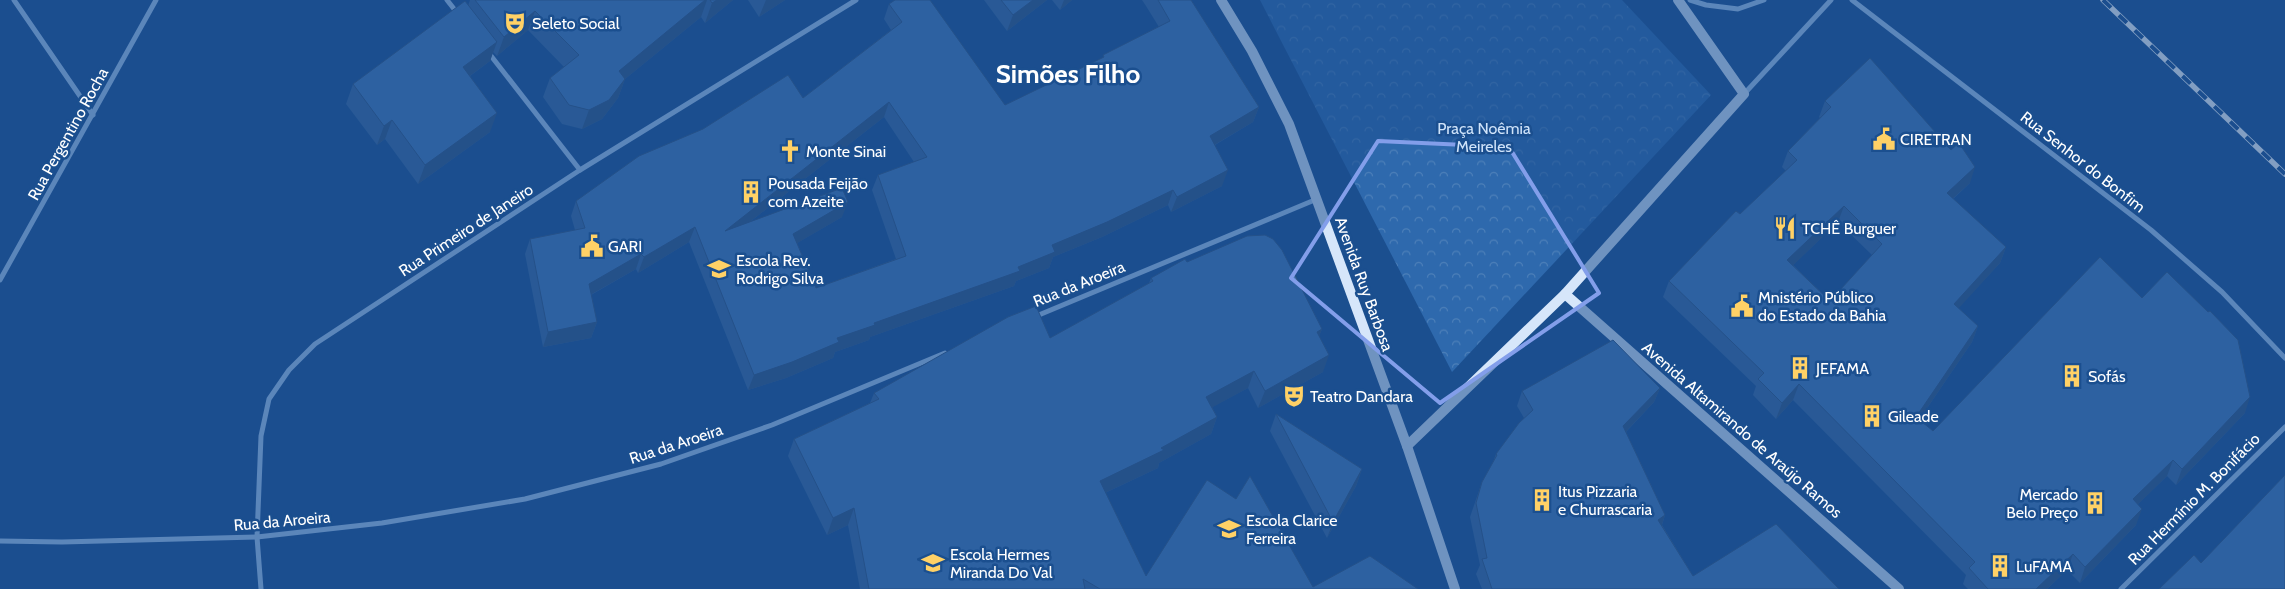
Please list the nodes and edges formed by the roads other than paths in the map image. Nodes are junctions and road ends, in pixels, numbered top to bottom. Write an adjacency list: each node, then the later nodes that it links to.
1 (14, 0): 14 (street)
2 (156, 0): 14 (street, Rua Pergentino Rocha)
3 (447, 0): 11 (street)
4 (856, 0): 15 (street, Rua Primeiro de Janeiro)
5 (1221, 0): 16 (main road, Avenida Ruy Barbosa)
6 (1678, 0): 13 (main road)
7 (1690, 0): 8 (street)
8 (1764, 0)
9 (1831, 0): 13 (street)
10 (1852, 0): 21 (street, Rua Senhor do Bonfim)
11 (465, 23)
12 (483, 46): 15 (street)
13 (1744, 94): 18 (main road)
14 (93, 115): 17 (street, Rua Pergentino Rocha)
15 (580, 170): 24 (street, Rua Primeiro de Janeiro)
16 (1318, 199): 19 (street, Rua da Aroeira); 23 (main road, Avenida Ruy Barbosa)
17 (0, 280)
18 (1565, 294): 23 (main road); 28 (main road, Avenida Altamirando de Araújo Ramos)
19 (1027, 320)
20 (954, 350): 24 (street, Rua da Aroeira)
21 (2285, 358)
22 (2285, 428): 29 (street, Rua Hermínio M. Bonifácio)
23 (1407, 446): 27 (main road, Avenida Ruy Barbosa)
24 (256, 537): 25 (street, Rua da Aroeira); 26 (street, Rua Primeiro de Janeiro)
25 (0, 541)
26 (260, 589)
27 (1455, 589)
28 (1898, 589)
29 (2121, 589)

